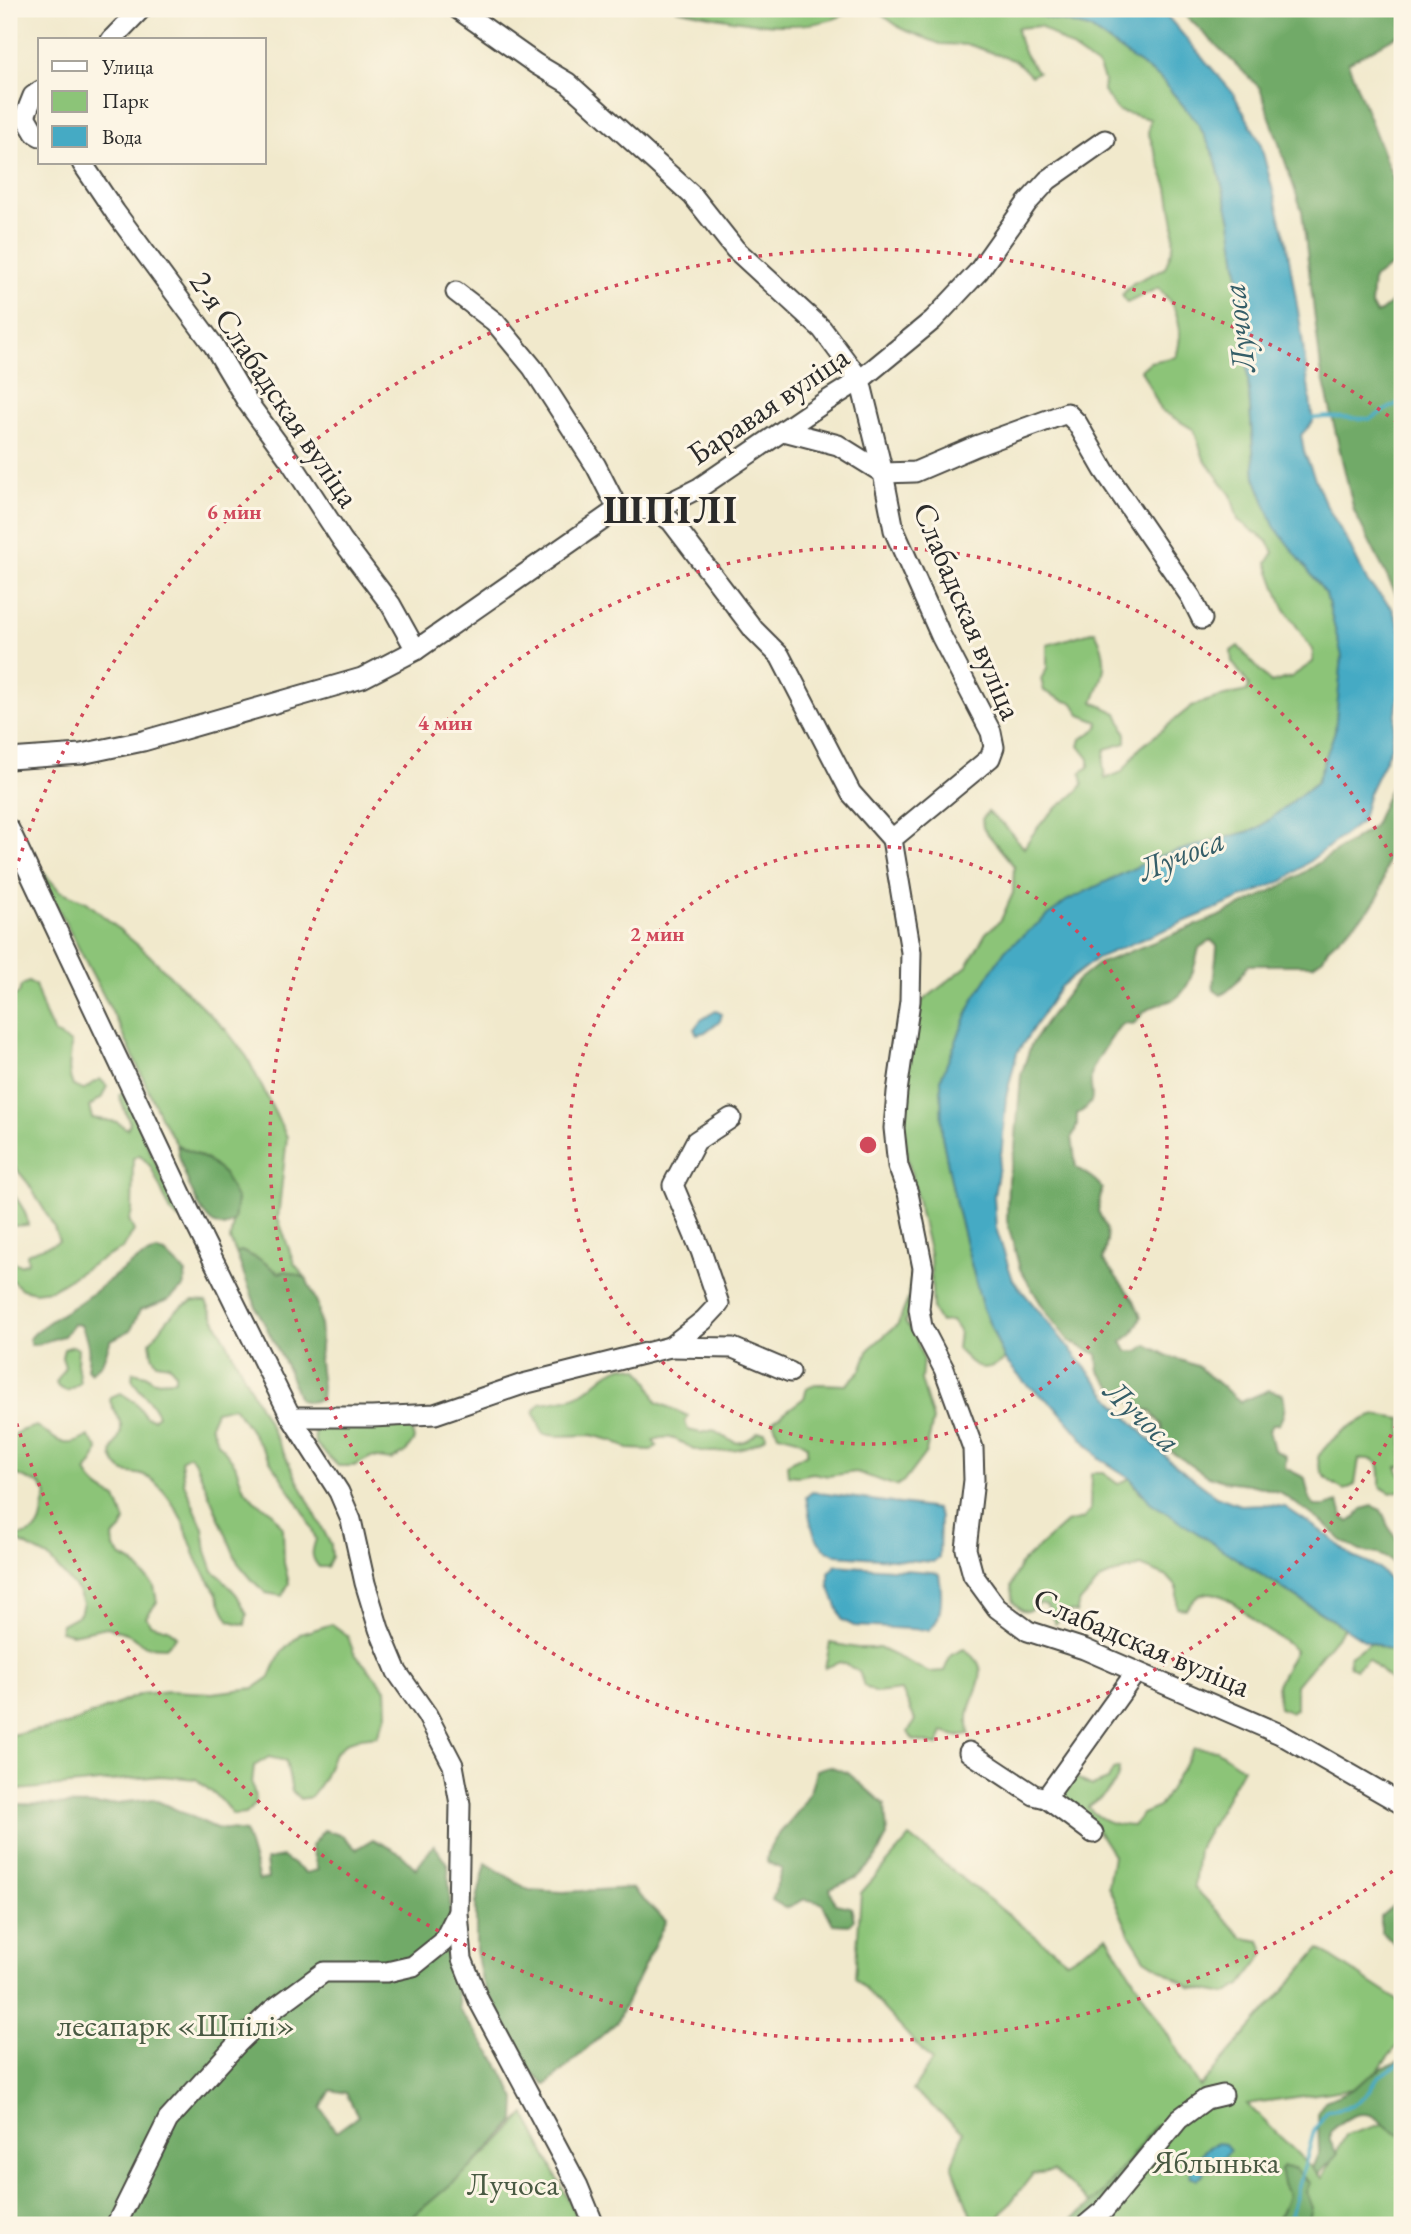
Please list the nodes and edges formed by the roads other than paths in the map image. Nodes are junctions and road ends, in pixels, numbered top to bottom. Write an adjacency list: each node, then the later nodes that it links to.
1 (141, 9): 3 (street)
2 (458, 9): 9 (street, Слабадская вуліца)
3 (113, 38)
4 (38, 92): 5 (street)
5 (38, 135)
6 (1105, 140): 9 (street, Баравая вуліца)
7 (83, 164): 15 (street, 2-я Слабадская вуліца)
8 (456, 292): 12 (street)
9 (860, 380): 10 (street, Баравая вуліца); 11 (street, Слабадская вуліца)
10 (784, 431): 11 (street); 13 (street, Баравая вуліца)
11 (883, 473): 14 (street); 18 (street, Слабадская вуліца)
12 (618, 509): 13 (street, Баравая вуліца); 15 (street)
13 (655, 510): 18 (street)
14 (1202, 618)
15 (416, 650): 16 (street)
16 (9, 759)
17 (9, 830): 22 (street)
18 (892, 839): 23 (street, Слабадская вуліца)
19 (731, 1118): 20 (street)
20 (670, 1348): 21 (street); 22 (street)
21 (790, 1372)
22 (291, 1417): 28 (street)
23 (1136, 1672): 25 (street); 26 (street, Слабадская вуліца)
24 (969, 1752): 25 (street)
25 (1046, 1798): 27 (street)
26 (1402, 1804)
27 (1093, 1833)
28 (458, 1913): 30 (street); 31 (street)
29 (1223, 2095): 32 (street)
30 (116, 2225)
31 (594, 2225)
32 (1086, 2225)

